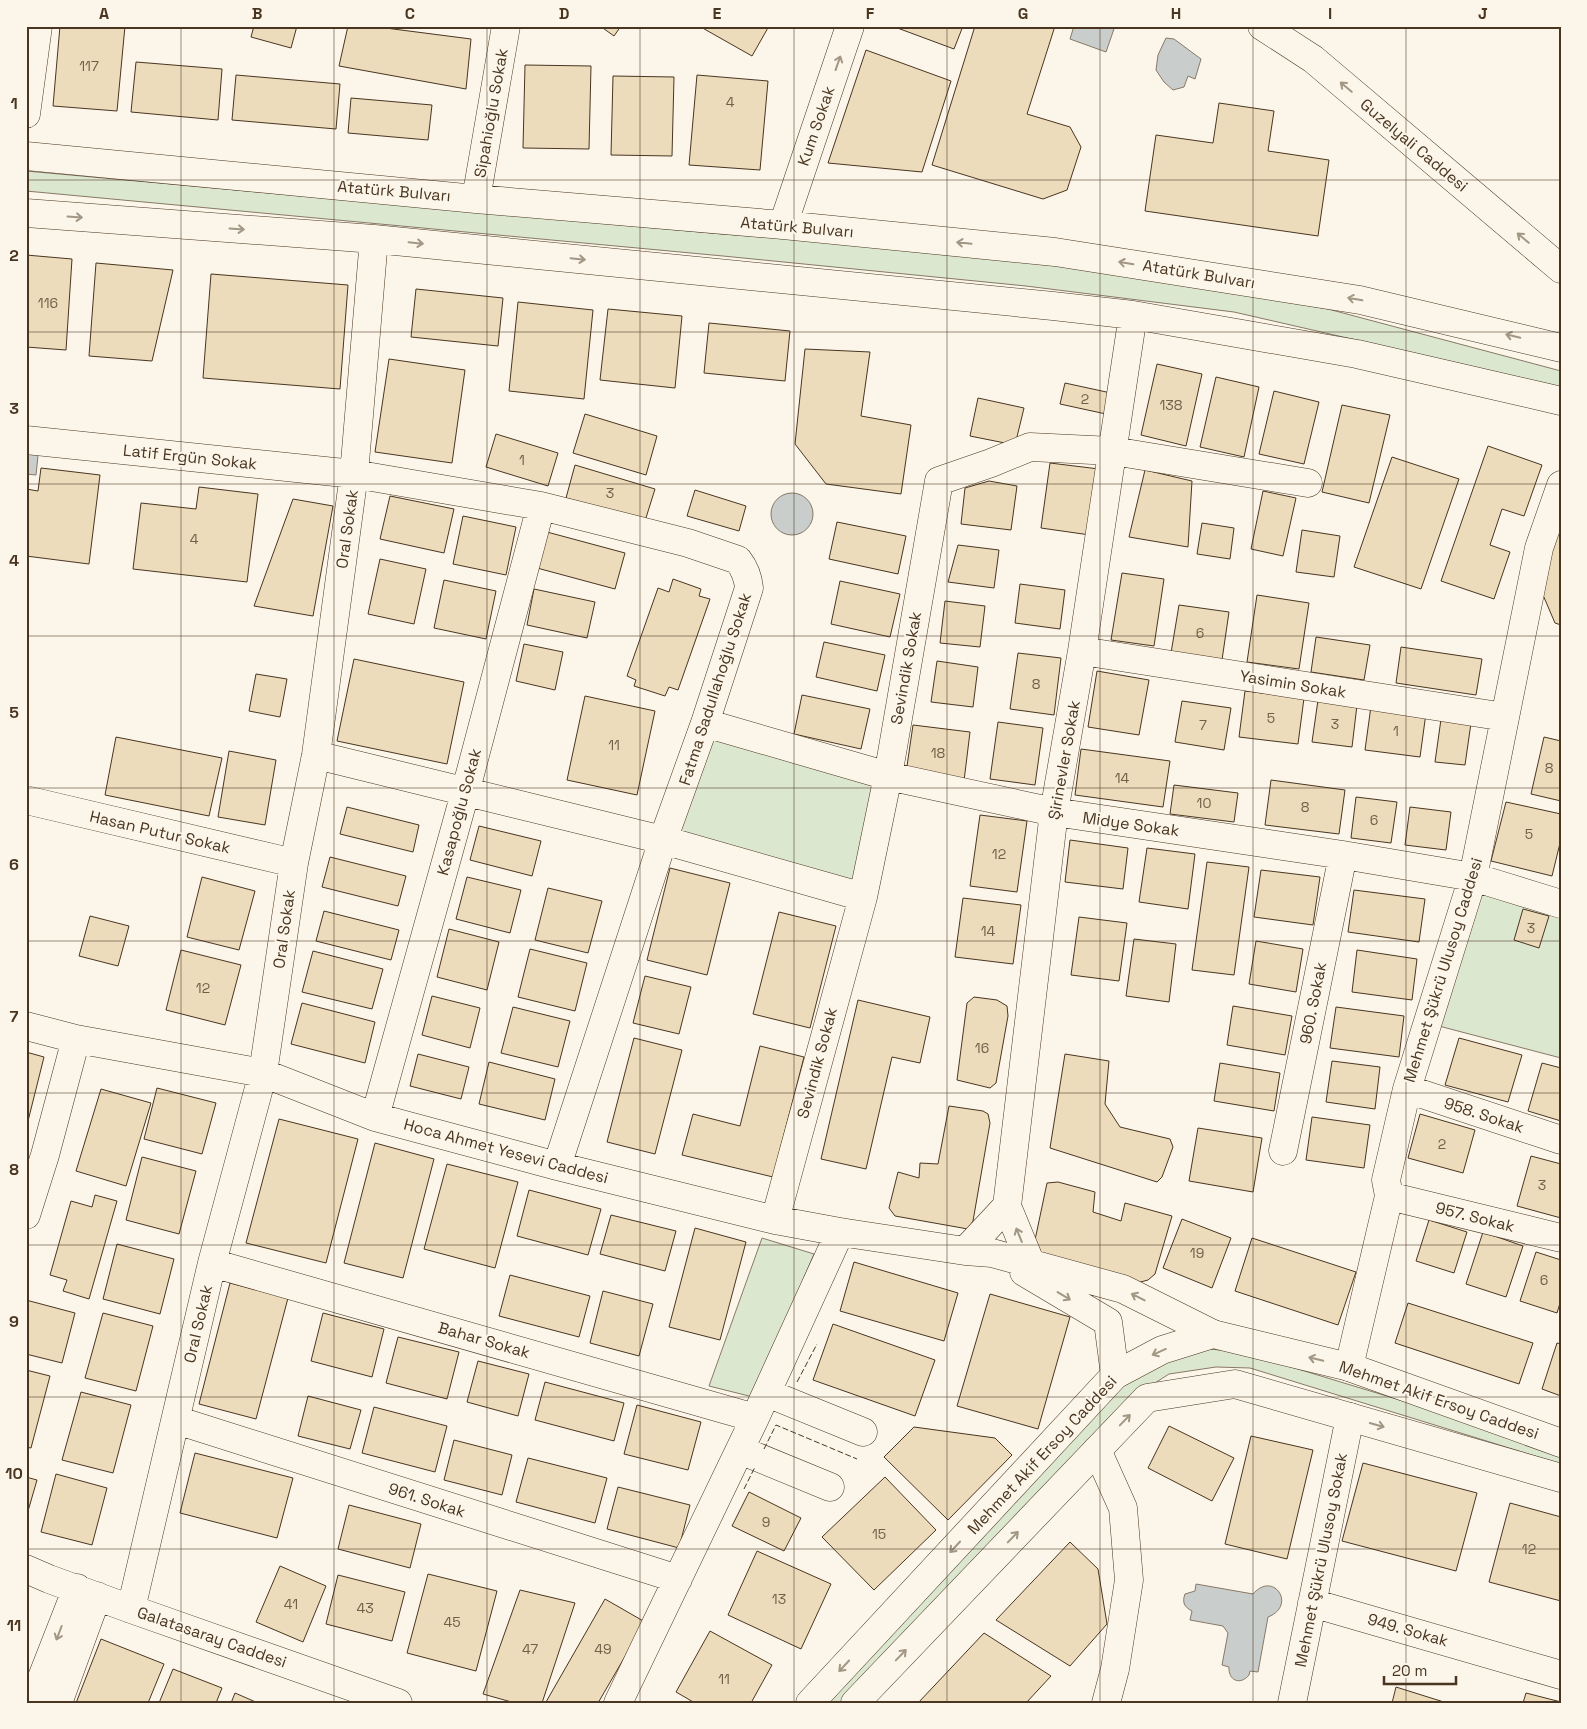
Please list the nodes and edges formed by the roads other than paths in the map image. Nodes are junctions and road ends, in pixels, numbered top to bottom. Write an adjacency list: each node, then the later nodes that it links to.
1 (38, 26): 5 (street)
2 (506, 26): 7 (street, Sipahioğlu Sokak)
3 (850, 26): 9 (street, Kum Sokak, one-way to 3)
4 (1262, 26): 11 (street, Guzelyali Caddesi, one-way to 4)
5 (26, 114)
6 (26, 156): 7 (street, Atatürk Bulvarı)
7 (476, 199): 9 (street, Atatürk Bulvarı)
8 (26, 213): 10 (street, one-way to 10)
9 (783, 225): 13 (street, Atatürk Bulvarı, one-way to 9)
10 (374, 239): 12 (street, one-way to 12); 17 (street, Oral Sokak)
11 (1561, 269)
12 (1133, 315): 14 (street); 16 (street, Şirinevler Sokak)
13 (1561, 348)
14 (1561, 401)
15 (26, 440): 17 (street, Latif Ergün Sokak)
16 (1113, 450): 18 (street, Sevindik Sokak); 21 (street, Şirinevler Sokak); 25 (street, Sevindik Sokak)
17 (354, 474): 20 (street, Fatma Sadullahoğlu Sokak); 24 (street, Oral Sokak)
18 (1308, 482)
19 (1561, 485): 22 (street, Mehmet Şükrü Ulusoy Caddesi)
20 (541, 506): 23 (street, Fatma Sadullahoğlu Sokak); 26 (street, Kasapoğlu Sokak)
21 (1082, 651): 22 (street, Yasimin Sokak); 28 (street, Şirinevler Sokak)
22 (1505, 716): 32 (street, Mehmet Şükrü Ulusoy Caddesi)
23 (705, 723): 25 (street, Midye Sokak); 29 (street, Fatma Sadullahoğlu Sokak)
24 (316, 755): 26 (street); 31 (street, Oral Sokak)
25 (888, 776): 28 (street, Midye Sokak); 33 (street, Sevindik Sokak)
26 (465, 793): 29 (street); 39 (street, Kasapoğlu Sokak)
27 (26, 800): 31 (street, Hasan Putur Sokak)
28 (1054, 812): 30 (street, Midye Sokak); 45 (street, Şirinevler Sokak)
29 (664, 840): 33 (street); 43 (street, Fatma Sadullahoğlu Sokak)
30 (1343, 855): 32 (street, Midye Sokak); 41 (street, 960. Sokak)
31 (294, 864): 37 (street, Oral Sokak)
32 (1473, 876): 34 (street, Midye Sokak); 38 (street, Mehmet Şükrü Ulusoy Caddesi)
33 (863, 897): 47 (street, Sevindik Sokak)
34 (1561, 904)
35 (26, 1026): 36 (street, Hoca Ahmet Yesevi Caddesi)
36 (76, 1039): 37 (street, Hoca Ahmet Yesevi Caddesi); 42 (street)
37 (263, 1073): 39 (street, Hoca Ahmet Yesevi Caddesi); 52 (street, Oral Sokak)
38 (1407, 1089): 40 (street, 958. Sokak); 44 (street, Mehmet Şükrü Ulusoy Caddesi)
39 (375, 1117): 43 (street, Hoca Ahmet Yesevi Caddesi)
40 (1561, 1140)
41 (1283, 1151)
42 (36, 1152): 46 (street)
43 (557, 1166): 47 (street, Hoca Ahmet Yesevi Caddesi)
44 (1389, 1196): 49 (street, 957. Sokak); 55 (street, Mehmet Şükrü Ulusoy Caddesi)
45 (1008, 1206): 50 (street); 53 (street, Şirinevler Sokak, one-way to 45)
46 (26, 1215)
47 (774, 1220): 48 (street, Hoca Ahmet Yesevi Caddesi)
48 (840, 1232): 50 (street, Hoca Ahmet Yesevi Caddesi); 57 (street)
49 (1561, 1238)
50 (965, 1251): 51 (street, Hoca Ahmet Yesevi Caddesi)
51 (992, 1253): 53 (street, Hoca Ahmet Yesevi Caddesi); 56 (street, Hoca Ahmet Yesevi Caddesi, one-way to 56)
52 (212, 1263): 59 (street, Bahar Sokak); 60 (street, Oral Sokak)
53 (1031, 1264): 54 (street, Hoca Ahmet Yesevi Caddesi, one-way to 53)
54 (1212, 1334): 55 (street, Mehmet Akif Ersoy Caddesi, one-way to 54); 56 (street, Mehmet Akif Ersoy Caddesi, one-way to 56)
55 (1349, 1367): 62 (street, Mehmet Akif Ersoy Caddesi)
56 (1115, 1375): 77 (street, Mehmet Akif Ersoy Caddesi, one-way to 77)
57 (767, 1393): 59 (street); 61 (street)
58 (1350, 1417): 64 (street, one-way to 58); 65 (street, one-way to 65); 70 (street, Mehmet Şükrü Ulusoy Sokak)
59 (755, 1418): 63 (street)
60 (176, 1420): 68 (street, 961. Sokak); 71 (street, Oral Sokak)
61 (863, 1432)
62 (1561, 1443)
63 (740, 1450): 66 (street); 68 (street)
64 (1097, 1450): 78 (street, one-way to 64); 79 (street)
65 (1561, 1478)
66 (830, 1487)
67 (26, 1569): 69 (street, Galatasaray Caddesi)
68 (678, 1579): 76 (street)
69 (87, 1592): 71 (street, Galatasaray Caddesi); 73 (street, one-way to 73); 74 (street)
70 (1312, 1603): 72 (street, 949. Sokak); 80 (street, Mehmet Şükrü Ulusoy Sokak)
71 (131, 1608): 75 (street, Galatasaray Caddesi)
72 (1561, 1675)
73 (32, 1703)
74 (58, 1703)
75 (398, 1703)
76 (618, 1703)
77 (810, 1703)
78 (855, 1703)
79 (1106, 1703)
80 (1292, 1703)

